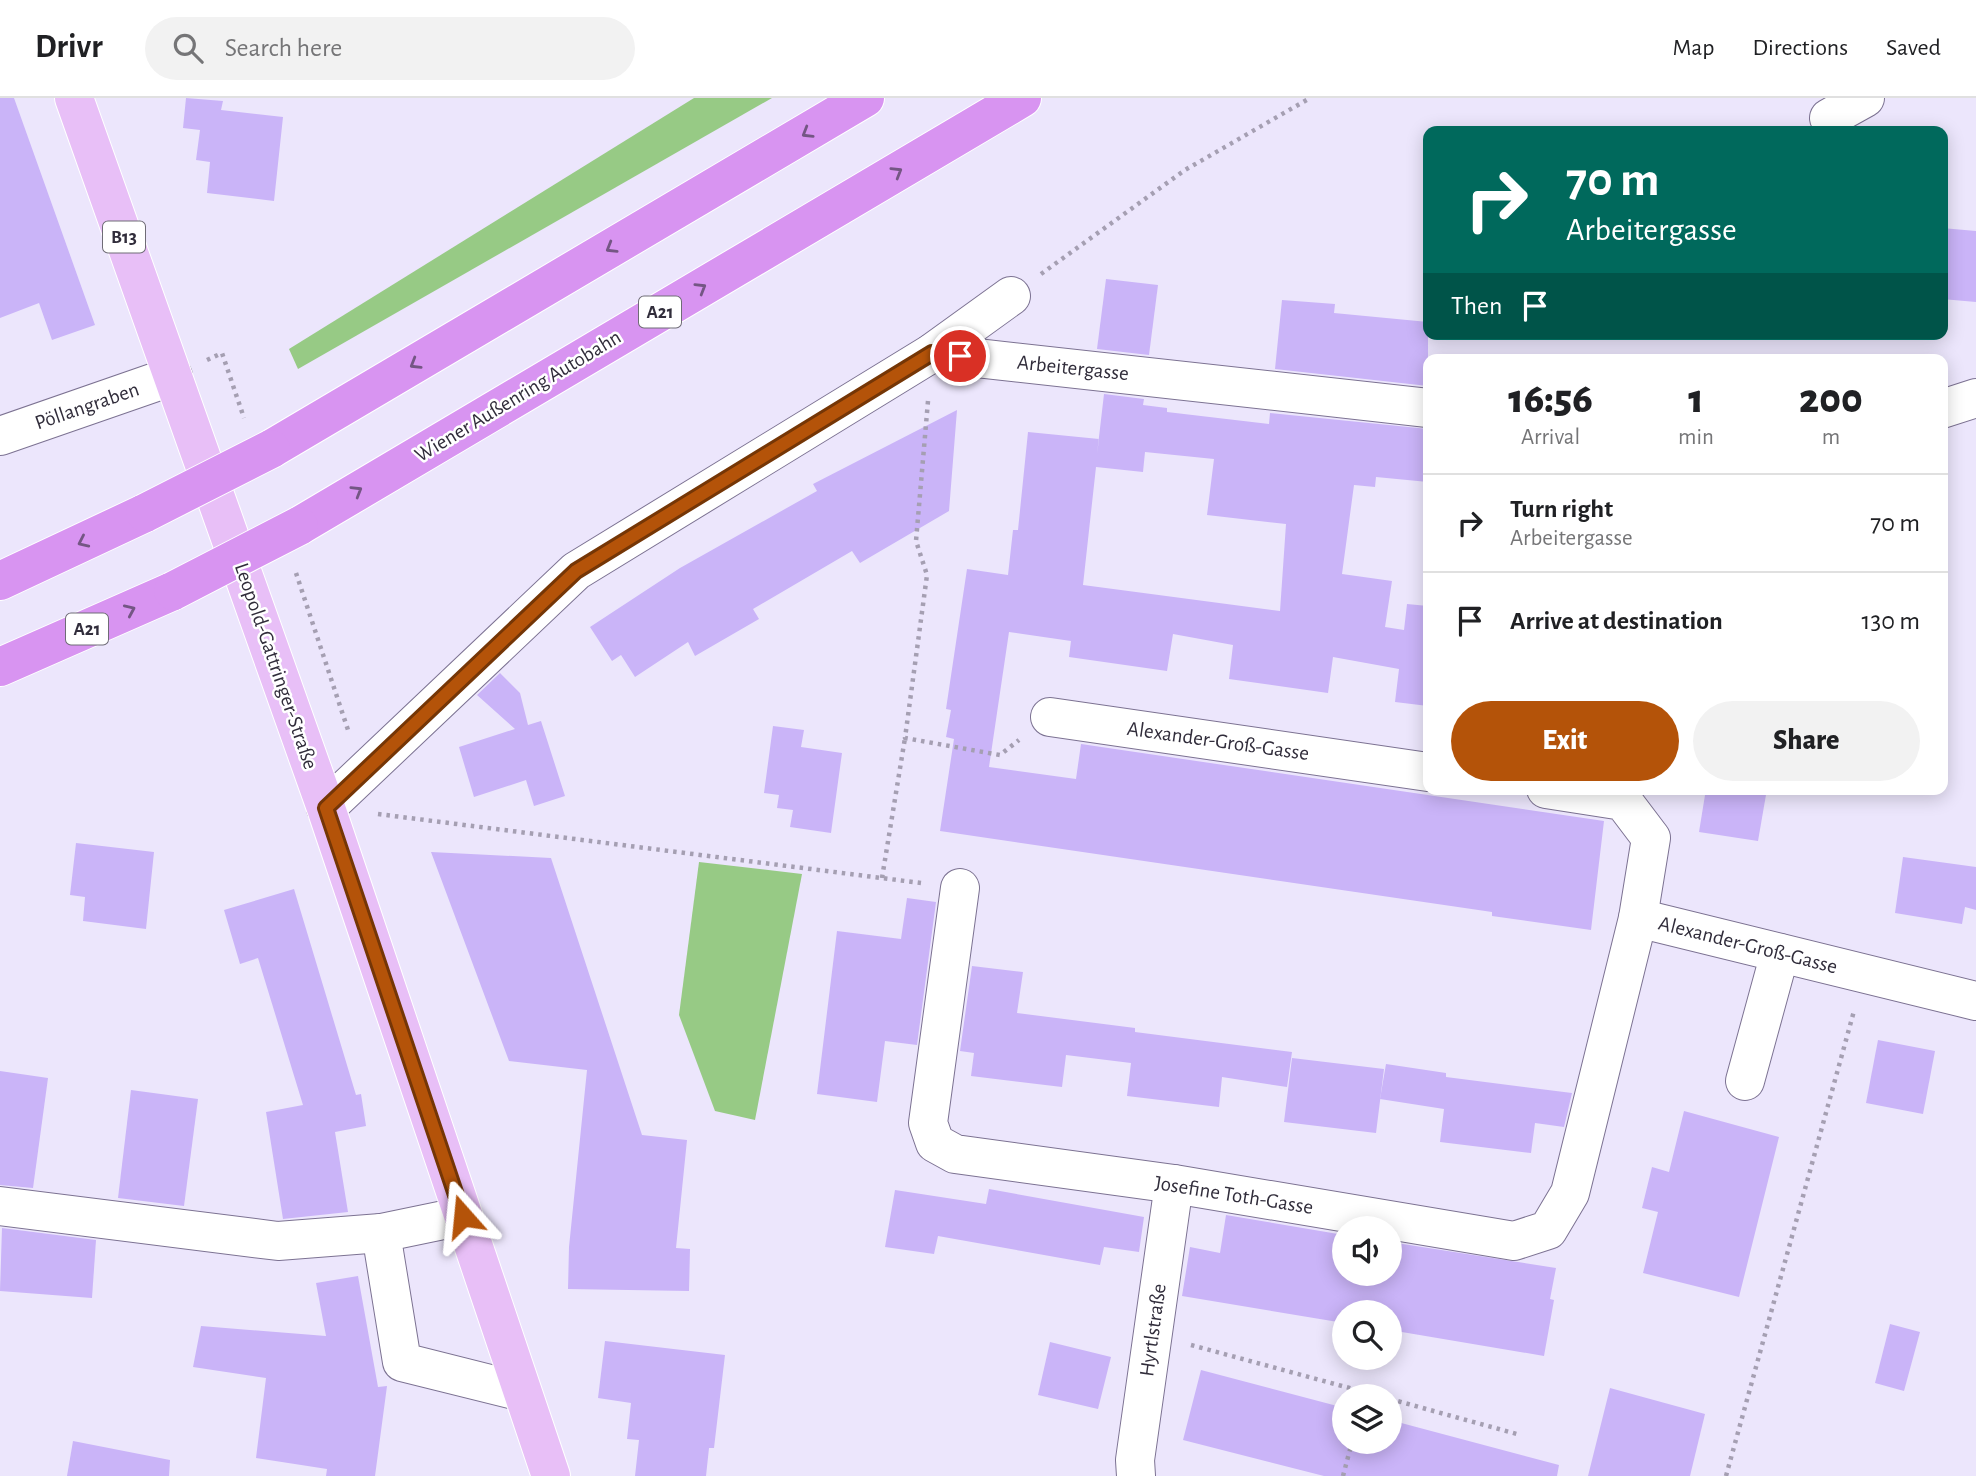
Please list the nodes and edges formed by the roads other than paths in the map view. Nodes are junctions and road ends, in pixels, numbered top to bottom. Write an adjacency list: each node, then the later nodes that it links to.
1 (74, 98): 8 (main road, Leopold-Gattringer-Straße / B13)
2 (866, 98): 13 (highway, one-way to 13, bridge)
3 (1022, 98): 14 (highway, Wiener Außenring Autobahn / A21, one-way to 3, bridge)
4 (1865, 98): 5 (street)
5 (1829, 118)
6 (1011, 296): 7 (street)
7 (932, 353): 10 (street, Arbeitergasse); 18 (street)
8 (173, 376): 12 (street, Pöllangraben); 18 (main road, Leopold-Gattringer-Straße / B13)
9 (1976, 398): 11 (street)
10 (1423, 407)
11 (1948, 407)
12 (0, 436)
13 (0, 582)
14 (0, 667)
15 (1050, 717): 16 (street, Alexander-Groß-Gasse)
16 (1423, 771)
17 (1584, 795): 20 (street, Alexander-Groß-Gasse)
18 (326, 808): 26 (main road, Leopold-Gattringer-Straße / B13)
19 (960, 888): 24 (street, Josefine Toth-Gasse)
20 (1637, 918): 21 (street, Alexander-Groß-Gasse); 24 (street, Josefine Toth-Gasse)
21 (1780, 953): 22 (street, Alexander-Groß-Gasse); 23 (street)
22 (1976, 1000)
23 (1745, 1081)
24 (1174, 1184): 30 (street, Hyrtlstraße)
25 (0, 1206): 27 (street)
26 (463, 1216): 27 (street); 28 (main road, Leopold-Gattringer-Straße / B13)
27 (381, 1233): 28 (street)
28 (522, 1392): 29 (main road, Leopold-Gattringer-Straße / B13)
29 (551, 1476)
30 (1136, 1476)

